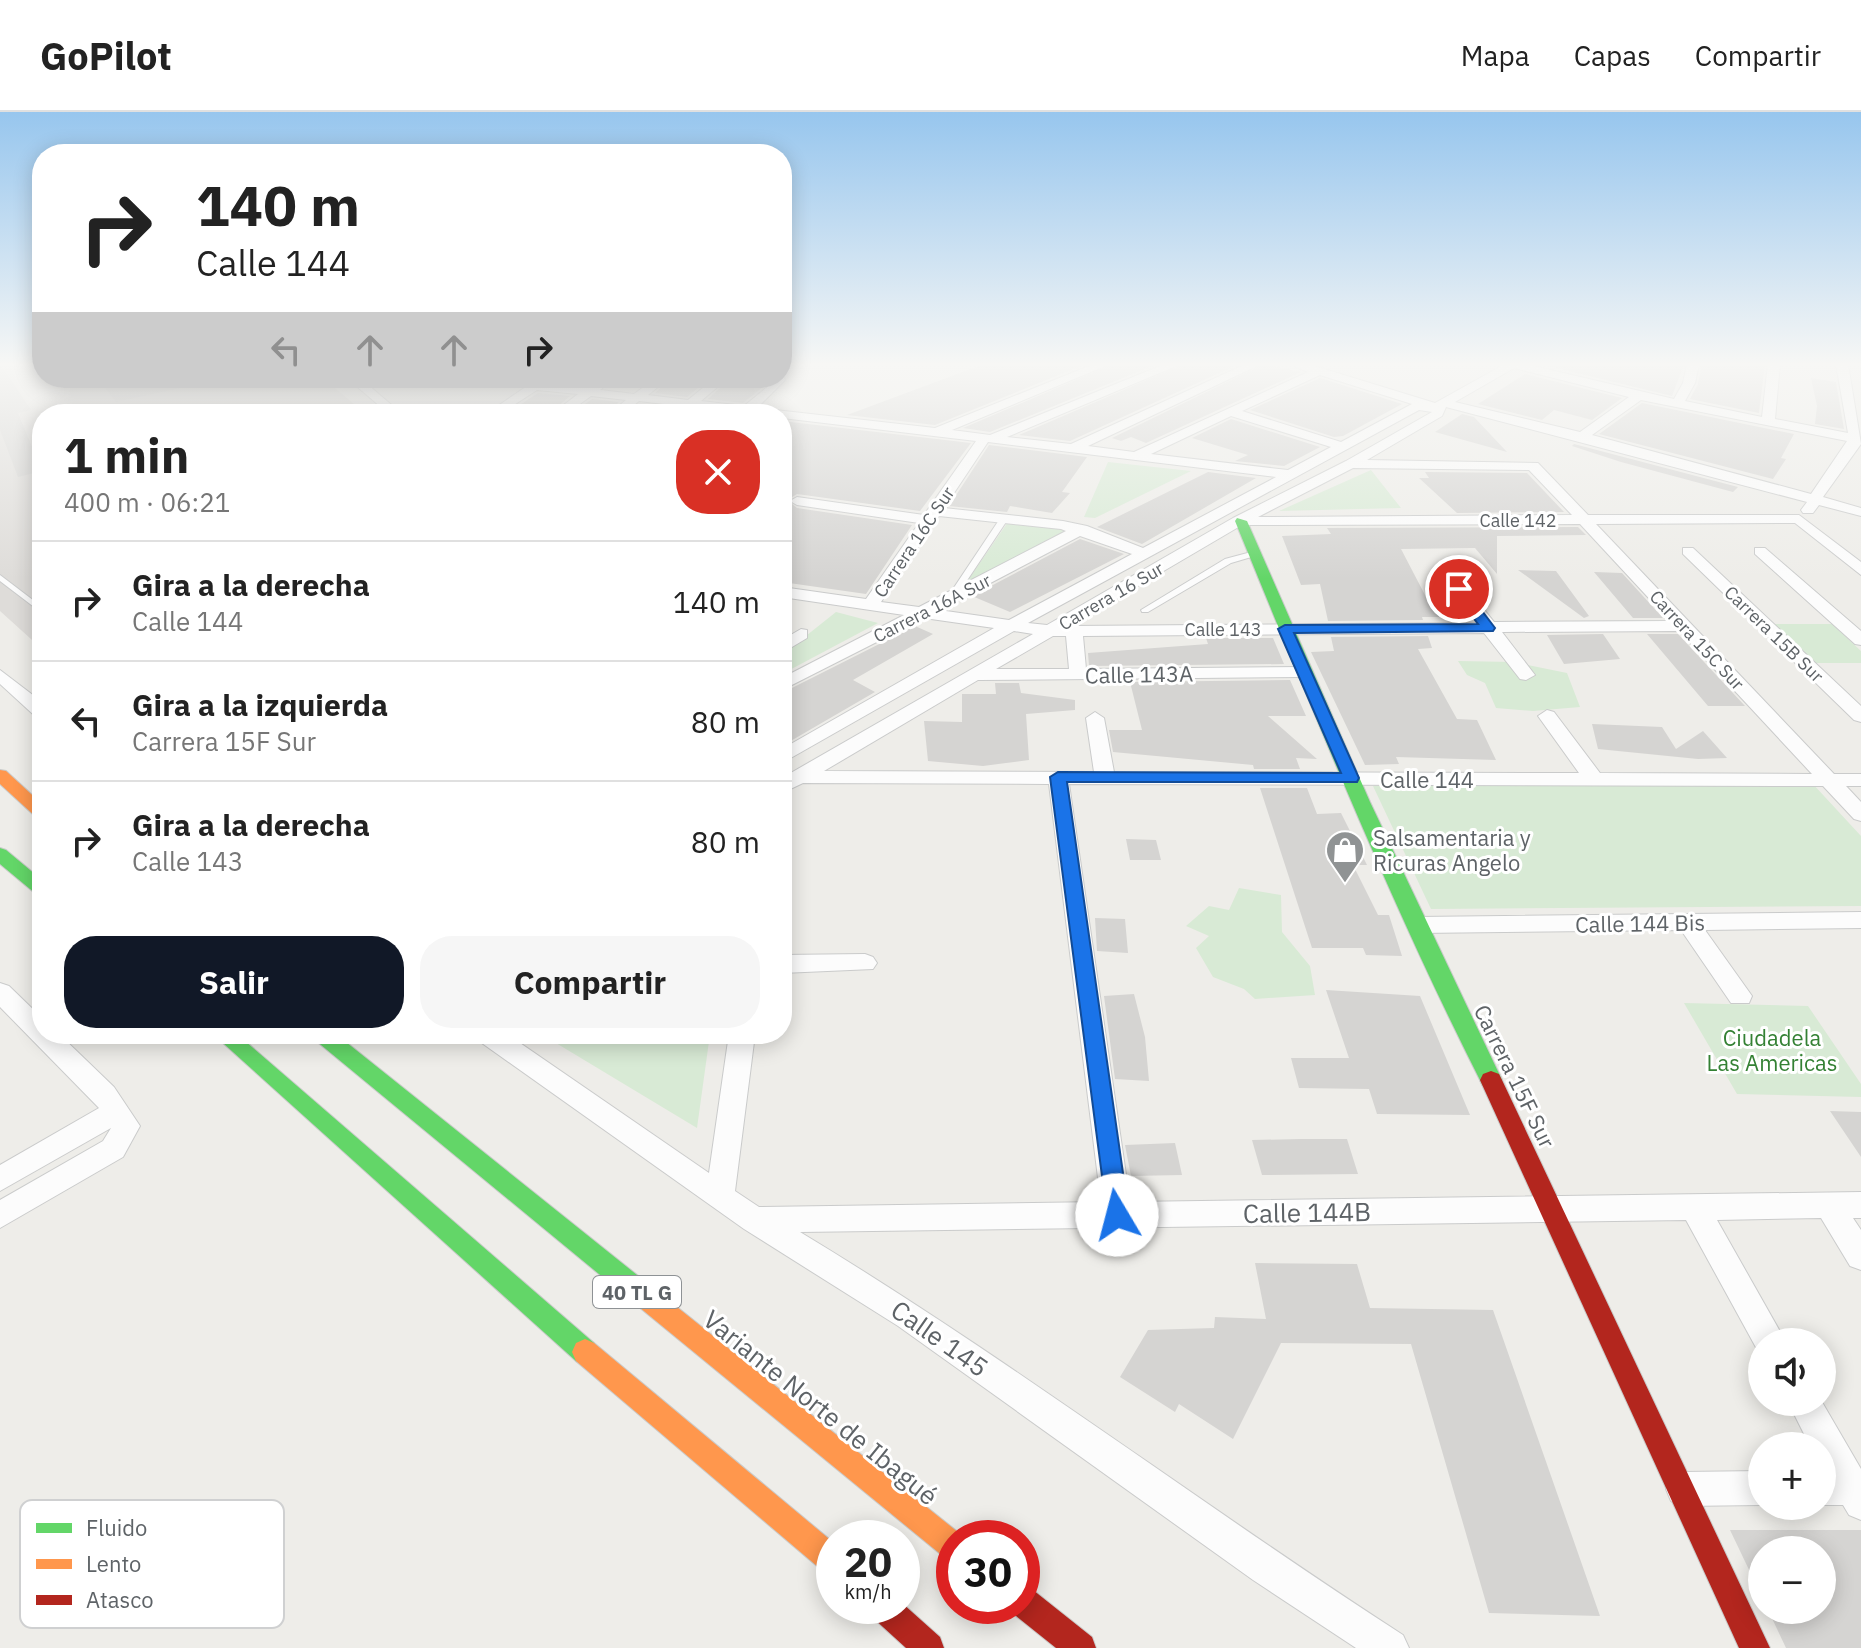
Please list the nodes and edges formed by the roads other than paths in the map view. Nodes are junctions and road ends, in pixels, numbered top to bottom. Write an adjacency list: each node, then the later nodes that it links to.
1 (963, 436): 10 (street)
2 (995, 436): 10 (street)
3 (1101, 436): 13 (street)
4 (1179, 436): 14 (street)
5 (1308, 436): 12 (street)
6 (1361, 436): 12 (street, Carrera 16 Sur)
7 (1399, 436): 15 (street, Carrera 16 Sur)
8 (1582, 436): 18 (street)
9 (1836, 436): 11 (street)
10 (987, 439): 13 (street); 20 (street, Carrera 16C Sur)
11 (1858, 440): 18 (street)
12 (1342, 446): 16 (street, Carrera 16 Sur)
13 (1072, 449): 14 (street)
14 (1135, 456): 16 (street)
15 (1351, 464): 23 (street, Carrera 15C Sur); 24 (street, Carrera 16 Sur)
16 (1288, 474): 28 (street, Carrera 16 Sur)
17 (797, 501): 20 (street)
18 (1816, 501): 19 (street); 22 (street)
19 (1861, 512)
20 (931, 515): 21 (street); 36 (street, Carrera 16C Sur)
21 (1004, 519): 25 (street); 34 (lane)
22 (1799, 519): 23 (street, Calle 142); 30 (street)
23 (1584, 520): 24 (street, Calle 142); 40 (street, Carrera 15C Sur)
24 (1240, 521): 29 (main road, Carrera 15F Sur); 44 (street, Carrera 16 Sur)
25 (1082, 529): 28 (street); 34 (street, Carrera 16A Sur)
26 (1688, 551): 56 (street, Carrera 15B Sur)
27 (1760, 551): 46 (street)
28 (1143, 553): 39 (street, Carrera 16 Sur)
29 (1255, 553): 37 (lane); 42 (main road, Carrera 15F Sur)
30 (1861, 570)
31 (0, 577): 35 (lane)
32 (1459, 589): 41 (street)
33 (792, 594): 36 (street)
34 (950, 599): 38 (street, Carrera 16A Sur)
35 (32, 603)
36 (870, 606): 38 (street)
37 (1145, 610)
38 (924, 612): 39 (street); 53 (street, Carrera 16A Sur)
39 (1010, 626): 44 (street); 58 (street, Carrera 16 Sur)
40 (1684, 626): 41 (street, Calle 143); 65 (street, Carrera 15C Sur)
41 (1488, 628): 42 (street, Calle 143); 52 (street)
42 (1285, 629): 43 (street, Calle 143); 48 (main road, Carrera 15F Sur)
43 (1074, 630): 44 (street, Calle 143); 51 (street)
44 (1050, 631): 50 (street, Carrera 16 Sur)
45 (801, 634): 47 (street)
46 (1861, 640)
47 (792, 641)
48 (1303, 672): 51 (street, Calle 143A); 63 (main road, Carrera 15F Sur)
49 (0, 675): 54 (street)
50 (976, 675): 51 (street, Calle 143A); 60 (street, Carrera 16 Sur)
51 (1078, 675)
52 (1526, 675)
53 (792, 680)
54 (32, 703)
55 (1547, 716): 64 (street)
56 (1861, 716)
57 (1095, 718): 62 (street)
58 (792, 751)
59 (0, 775): 68 (main road)
60 (801, 777): 61 (street, Calle 144); 67 (street, Carrera 16 Sur)
61 (1058, 777): 62 (street, Calle 144); 93 (street)
62 (1105, 778): 63 (street, Calle 144)
63 (1351, 778): 64 (street, Calle 144); 74 (main road, Carrera 15F Sur)
64 (1594, 779): 65 (street, Calle 144)
65 (1829, 780): 66 (street, Calle 144); 69 (street, Carrera 15C Sur)
66 (1861, 780)
67 (792, 782)
68 (32, 804)
69 (1861, 814)
70 (0, 854): 71 (main road)
71 (32, 881)
72 (1861, 920): 73 (street, Calle 144 Bis)
73 (1688, 923): 74 (street, Calle 144 Bis); 78 (street)
74 (1418, 925): 91 (main road, Carrera 15F Sur)
75 (865, 963): 76 (street)
76 (792, 964)
77 (0, 992): 79 (street)
78 (1740, 996)
79 (32, 1024)
80 (52, 1044): 85 (street)
81 (234, 1044): 102 (main road)
82 (334, 1044): 101 (main road, Variante Norte de Ibagué / 40 TL G)
83 (502, 1044): 87 (street, Calle 145)
84 (741, 1044): 87 (street)
85 (116, 1111): 86 (street); 92 (street)
86 (0, 1179)
87 (720, 1196): 94 (street, Calle 145)
88 (1861, 1205): 89 (street, Calle 144B)
89 (1829, 1206): 90 (street, Calle 144B); 95 (street)
90 (1694, 1207): 91 (street, Calle 144B); 96 (street)
91 (1554, 1209): 93 (street, Calle 144B); 99 (main road, Carrera 15F Sur)
92 (0, 1215)
93 (1117, 1215): 94 (street, Calle 144B)
94 (754, 1220): 107 (street, Calle 145)
95 (1861, 1256)
96 (1762, 1328)
97 (1810, 1416): 100 (street)
98 (1748, 1488): 99 (street)
99 (1683, 1489): 108 (main road, Carrera 15F Sur)
100 (1845, 1493)
101 (936, 1532)
102 (816, 1547)
103 (1040, 1615): 106 (main road)
104 (903, 1624): 105 (main road)
105 (929, 1648)
106 (1081, 1648)
107 (1390, 1648)
108 (1755, 1648)

